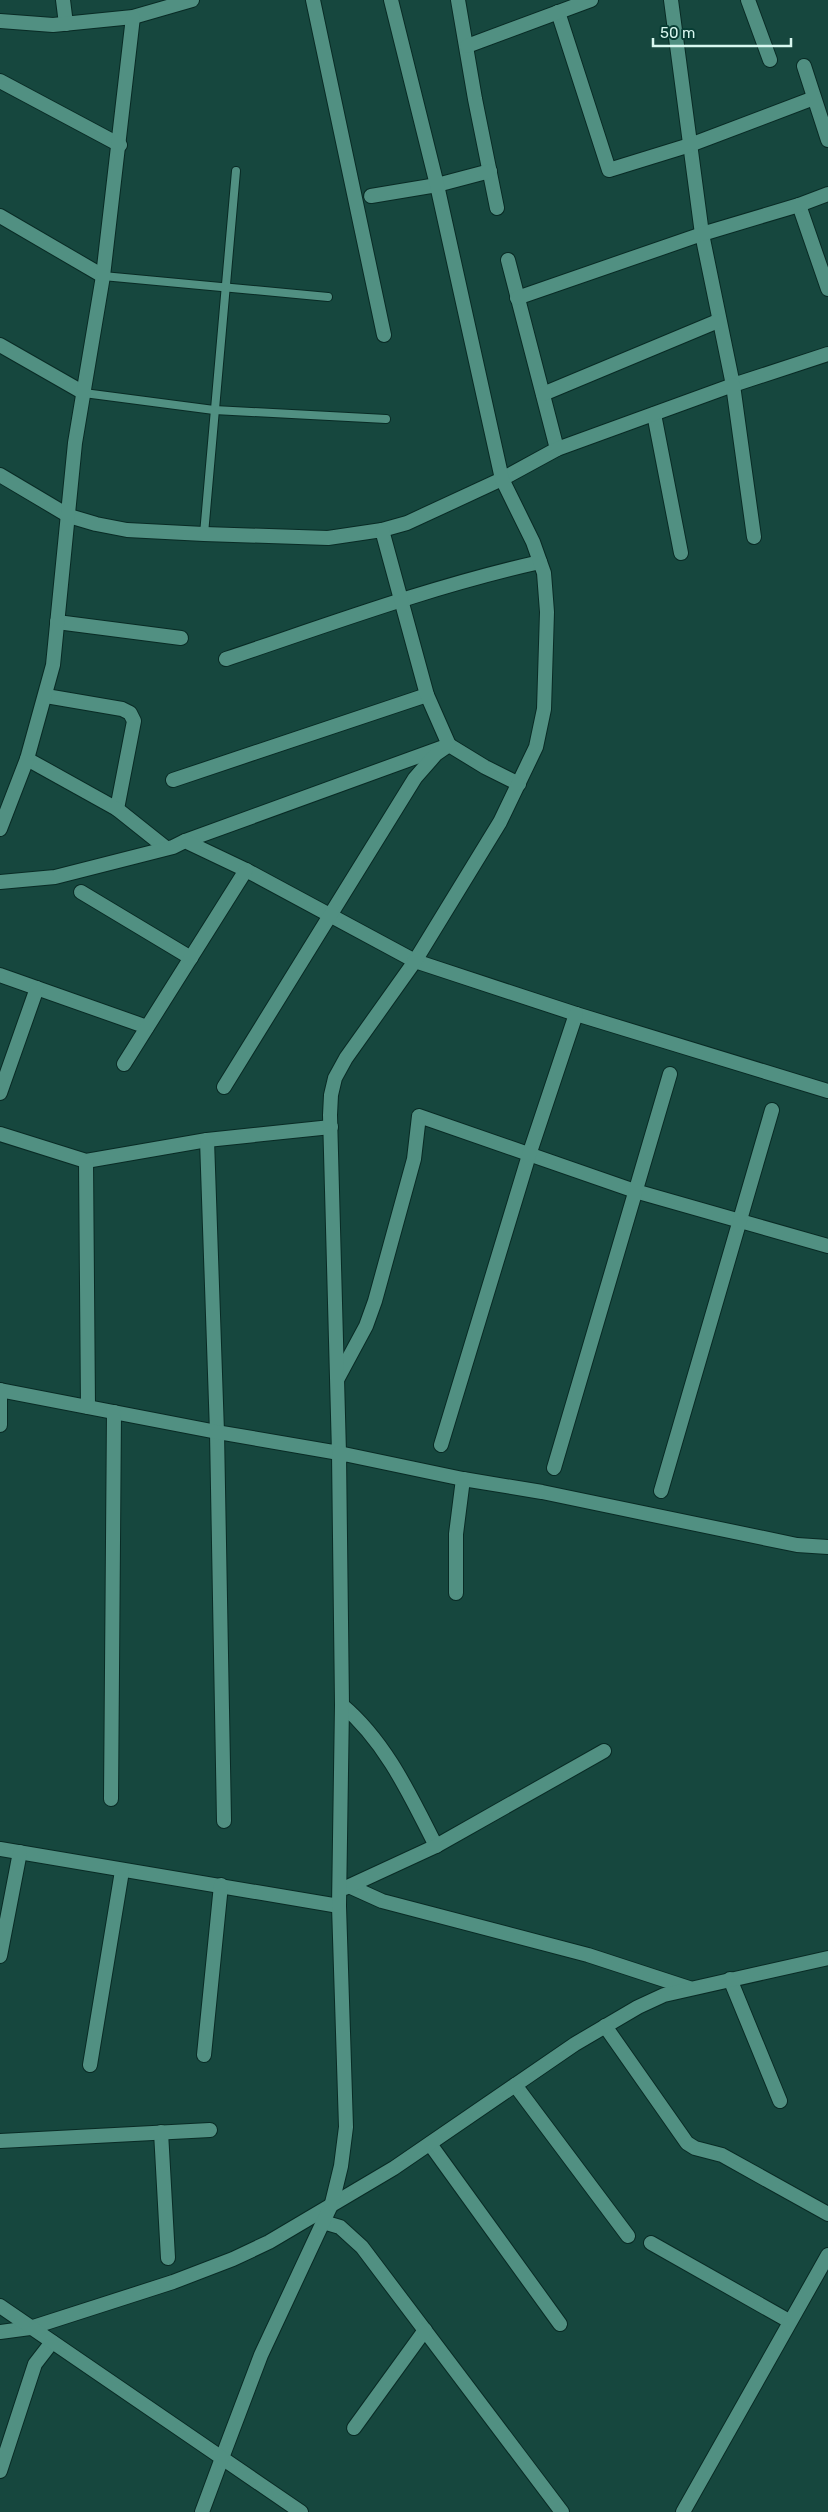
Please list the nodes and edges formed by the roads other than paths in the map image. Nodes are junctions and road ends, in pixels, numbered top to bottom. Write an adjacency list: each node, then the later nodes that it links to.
1 (63, 0): 12 (street)
2 (313, 0): 37 (street)
3 (391, 0): 23 (street)
4 (458, 0): 13 (street)
5 (591, 0): 9 (street)
6 (671, 0): 19 (street)
7 (748, 0): 14 (street)
8 (184, 1): 10 (street)
9 (558, 12): 13 (street); 19 (street)
10 (133, 17): 12 (street); 20 (street)
11 (0, 21): 12 (street)
12 (66, 24)
13 (467, 46): 22 (street)
14 (770, 60)
15 (804, 66): 17 (street)
16 (0, 81): 20 (street)
17 (814, 98): 18 (street); 19 (street)
18 (828, 140)
19 (690, 144): 29 (street)
20 (120, 145): 31 (street)
21 (236, 171): 32 (lane)
22 (490, 171): 23 (street); 27 (street)
23 (437, 185): 25 (street); 48 (street)
24 (828, 194): 26 (street)
25 (371, 196)
26 (800, 205): 29 (street); 33 (street)
27 (497, 208)
28 (0, 216): 31 (street)
29 (702, 234): 35 (street); 36 (street)
30 (508, 260): 35 (street)
31 (103, 276): 32 (lane); 41 (street)
32 (225, 288): 34 (lane); 43 (lane)
33 (828, 289)
34 (328, 297)
35 (517, 298): 42 (street)
36 (718, 321): 40 (street); 42 (street)
37 (384, 335)
38 (0, 345): 41 (street)
39 (828, 355): 40 (street)
40 (733, 385): 44 (street); 52 (street)
41 (84, 393): 43 (lane); 49 (street)
42 (543, 394): 46 (street)
43 (214, 410): 45 (lane); 51 (lane)
44 (654, 414): 46 (street); 53 (street)
45 (386, 418)
46 (557, 449): 48 (street)
47 (0, 475): 49 (street)
48 (502, 479): 50 (street); 54 (street)
49 (69, 516): 51 (street); 56 (street)
50 (382, 530): 51 (street); 55 (street)
51 (204, 534)
52 (754, 537)
53 (681, 553)
54 (540, 562): 55 (street); 64 (street)
55 (401, 600): 58 (street); 59 (street)
56 (57, 622): 57 (street); 60 (street)
57 (181, 638)
58 (226, 659)
59 (427, 695): 61 (street); 63 (street)
60 (46, 696): 62 (street); 65 (street)
61 (449, 745): 64 (street); 67 (street); 72 (street)
62 (27, 759): 65 (street); 66 (street)
63 (174, 780)
64 (519, 784): 74 (street)
65 (117, 809): 68 (street)
66 (0, 829)
67 (185, 841): 68 (street); 69 (street)
68 (166, 848): 70 (street)
69 (246, 870): 72 (street); 73 (street)
70 (0, 882)
71 (81, 892): 73 (street)
72 (330, 917): 74 (street); 81 (street)
73 (191, 958): 78 (street)
74 (415, 961): 77 (street); 85 (street)
75 (0, 975): 76 (street)
76 (37, 988): 78 (street); 83 (street)
77 (576, 1014): 82 (street); 88 (street)
78 (147, 1028): 79 (street)
79 (124, 1064)
80 (670, 1074): 90 (street)
81 (224, 1087)
82 (828, 1091)
83 (0, 1093)
84 (772, 1110): 91 (street)
85 (331, 1127): 87 (street); 93 (street)
86 (0, 1134): 89 (street)
87 (207, 1140): 89 (street); 98 (street)
88 (529, 1155): 90 (street); 93 (street); 99 (street)
89 (86, 1160): 95 (street)
90 (635, 1191): 91 (street); 101 (street)
91 (741, 1221): 92 (street); 103 (street)
92 (828, 1246)
93 (338, 1378): 100 (street)
94 (0, 1390): 95 (street); 97 (street)
95 (88, 1407): 96 (street)
96 (114, 1412): 98 (street); 108 (street)
97 (0, 1425)
98 (217, 1432): 100 (street); 109 (street)
99 (441, 1445)
100 (340, 1453): 102 (street); 106 (street)
101 (554, 1468)
102 (463, 1479): 104 (street); 105 (street)
103 (661, 1491)
104 (828, 1547)
105 (456, 1593)
106 (342, 1705): 110 (street); 115 (street)
107 (604, 1751): 110 (street)
108 (111, 1798)
109 (224, 1820)
110 (436, 1846): 115 (street)
111 (0, 1849): 112 (street)
112 (20, 1852): 113 (street); 117 (street)
113 (122, 1871): 114 (street); 123 (street)
114 (221, 1885): 116 (street); 122 (street)
115 (345, 1888): 116 (street); 120 (street)
116 (339, 1906): 130 (street)
117 (0, 1956)
118 (828, 1958): 119 (street)
119 (730, 1979): 120 (street); 125 (street)
120 (689, 1988): 121 (street)
121 (604, 2026): 124 (street); 131 (street)
122 (204, 2055)
123 (90, 2065)
124 (515, 2085): 129 (street); 133 (street)
125 (780, 2101)
126 (210, 2130): 127 (street)
127 (161, 2132): 128 (street); 136 (street)
128 (0, 2141)
129 (430, 2144): 130 (street); 139 (street)
130 (332, 2203): 132 (street); 140 (street)
131 (828, 2214)
132 (323, 2222): 141 (street); 145 (street)
133 (628, 2236)
134 (651, 2243): 138 (street)
135 (828, 2255): 138 (street)
136 (168, 2258)
137 (0, 2306): 140 (street)
138 (789, 2321): 150 (street)
139 (560, 2324)
140 (30, 2328): 142 (street); 143 (street)
141 (425, 2330): 144 (street); 149 (street)
142 (0, 2332)
143 (52, 2342): 145 (street); 146 (street)
144 (354, 2428)
145 (222, 2458): 147 (street); 148 (street)
146 (0, 2471)
147 (202, 2512)
148 (301, 2512)
149 (562, 2512)
150 (683, 2512)

